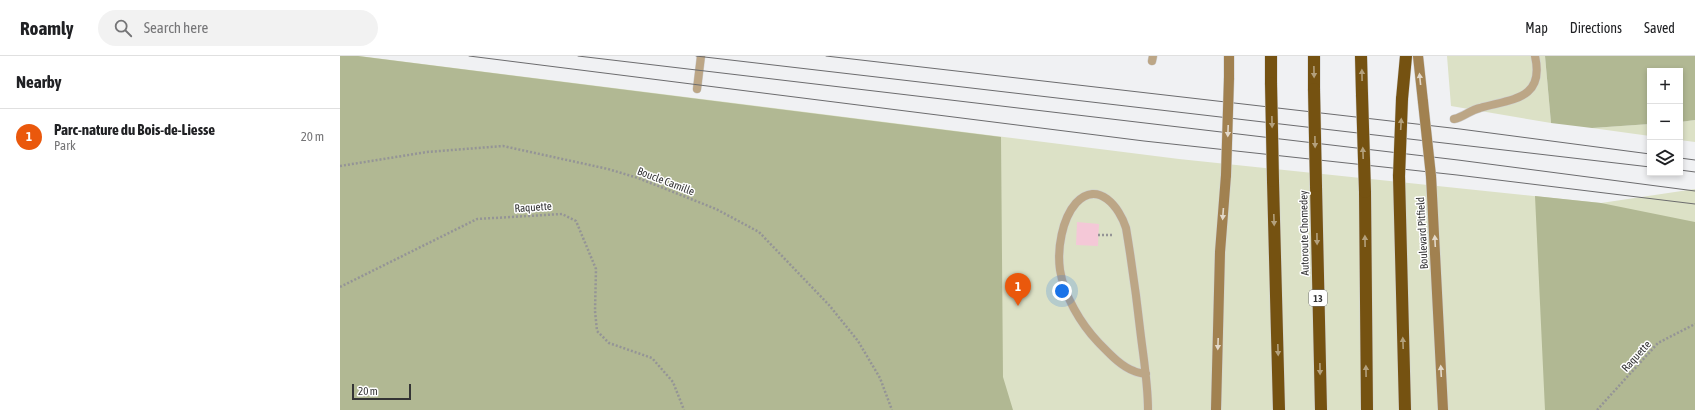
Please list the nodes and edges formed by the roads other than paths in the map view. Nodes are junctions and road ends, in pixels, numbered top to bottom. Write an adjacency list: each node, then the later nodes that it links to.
1 (701, 56): 9 (lane)
2 (1229, 56): 13 (main road, one-way to 13, bridge)
3 (1271, 56): 14 (highway, one-way to 14, bridge)
4 (1314, 56): 15 (highway, Autoroute Chomedey / 13, one-way to 15, bridge)
5 (1361, 56): 16 (highway, one-way to 5, bridge)
6 (1406, 56): 17 (highway, one-way to 6, bridge)
7 (1418, 56): 18 (main road, Boulevard Pitfield, one-way to 7, bridge)
8 (1535, 56): 10 (lane)
9 (697, 89)
10 (1454, 119)
11 (1146, 374): 11 (lane); 12 (lane)
12 (1148, 410)
13 (1216, 410)
14 (1279, 410)
15 (1321, 410)
16 (1367, 410)
17 (1405, 410)
18 (1443, 410)

